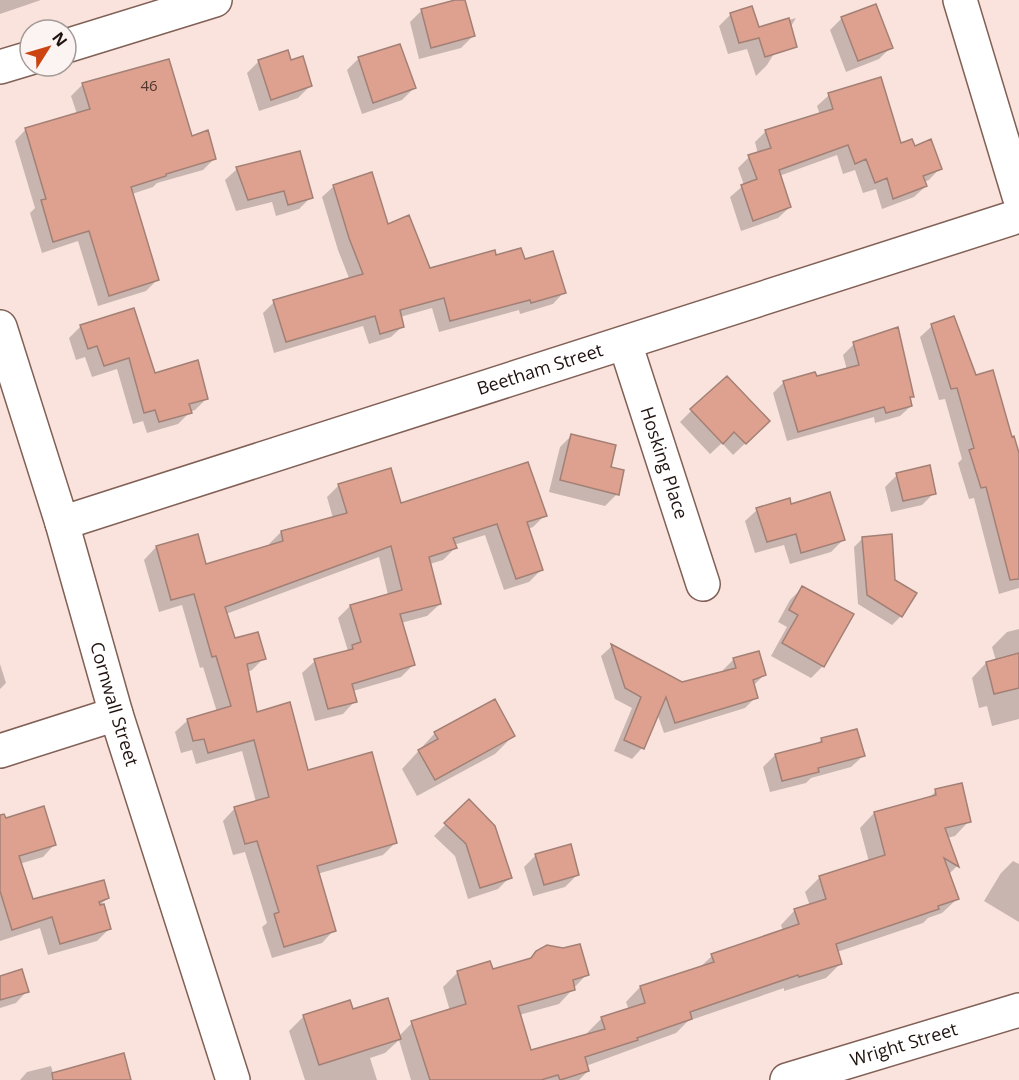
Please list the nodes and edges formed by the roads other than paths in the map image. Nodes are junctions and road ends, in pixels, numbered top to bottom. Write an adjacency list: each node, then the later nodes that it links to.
1 (215, 0): 3 (street)
2 (960, 0): 6 (street)
3 (78, 42)
4 (18, 61): 5 (street)
5 (0, 67)
6 (1019, 196)
7 (1019, 216): 9 (street, Beetham Street)
8 (0, 327): 10 (street, Cornwall Street)
9 (625, 343): 10 (street, Beetham Street); 11 (street, Hosking Place)
10 (62, 522): 12 (street, Cornwall Street)
11 (703, 584)
12 (116, 714): 13 (street); 15 (street, Cornwall Street)
13 (0, 751)
14 (1019, 1010): 16 (street, Wright Street)
15 (233, 1080)
16 (787, 1080)

